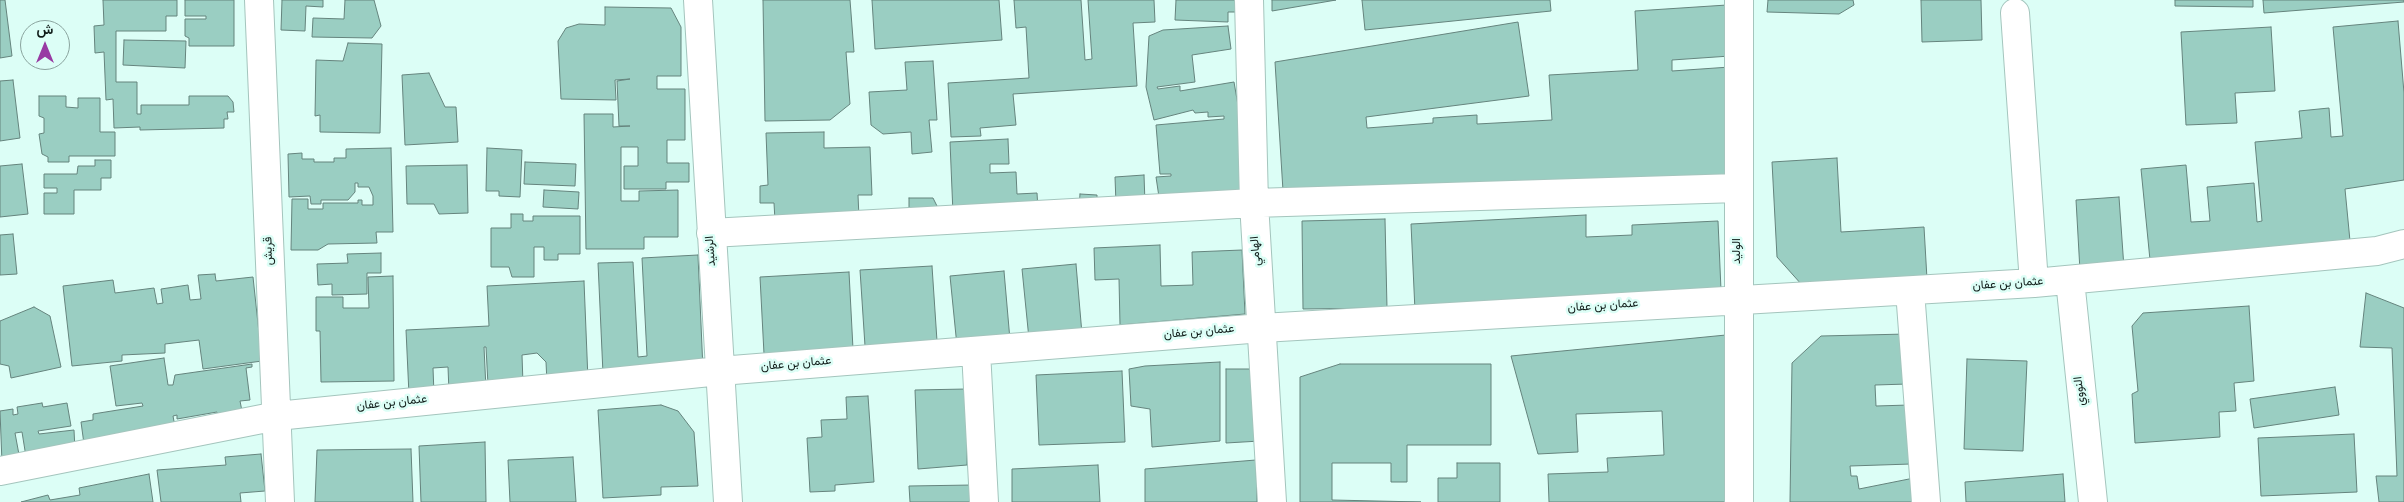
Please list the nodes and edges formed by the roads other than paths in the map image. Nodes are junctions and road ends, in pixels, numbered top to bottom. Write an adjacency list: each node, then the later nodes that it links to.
1 (259, 0): 17 (street, قريش)
2 (698, 0): 8 (street, الرشيد)
3 (1249, 0): 7 (street, الهامي)
4 (1739, 0): 6 (street, الوليد)
5 (2015, 13): 11 (street)
6 (1738, 188): 7 (street); 13 (street, الوليد)
7 (1254, 202): 8 (street); 14 (street, الهامي)
8 (711, 233): 16 (street, الرشيد)
9 (2404, 244): 10 (street, عثمان بن عفان)
10 (2070, 280): 11 (street, عثمان بن عفان); 25 (street, النووي)
11 (2034, 283): 12 (street, عثمان بن عفان)
12 (1910, 291): 13 (street, عثمان بن عفان); 24 (street)
13 (1738, 299): 14 (street, عثمان بن عفان); 23 (street, الوليد)
14 (1262, 328): 15 (street, عثمان بن عفان); 22 (street, الهامي)
15 (976, 351): 16 (street, عثمان بن عفان); 21 (street)
16 (720, 371): 17 (street, عثمان بن عفان); 20 (street, الرشيد)
17 (277, 416): 18 (street, عثمان بن عفان); 19 (street, قريش)
18 (0, 471)
19 (280, 502)
20 (728, 502)
21 (984, 502)
22 (1272, 502)
23 (1739, 502)
24 (1926, 502)
25 (2093, 502)

